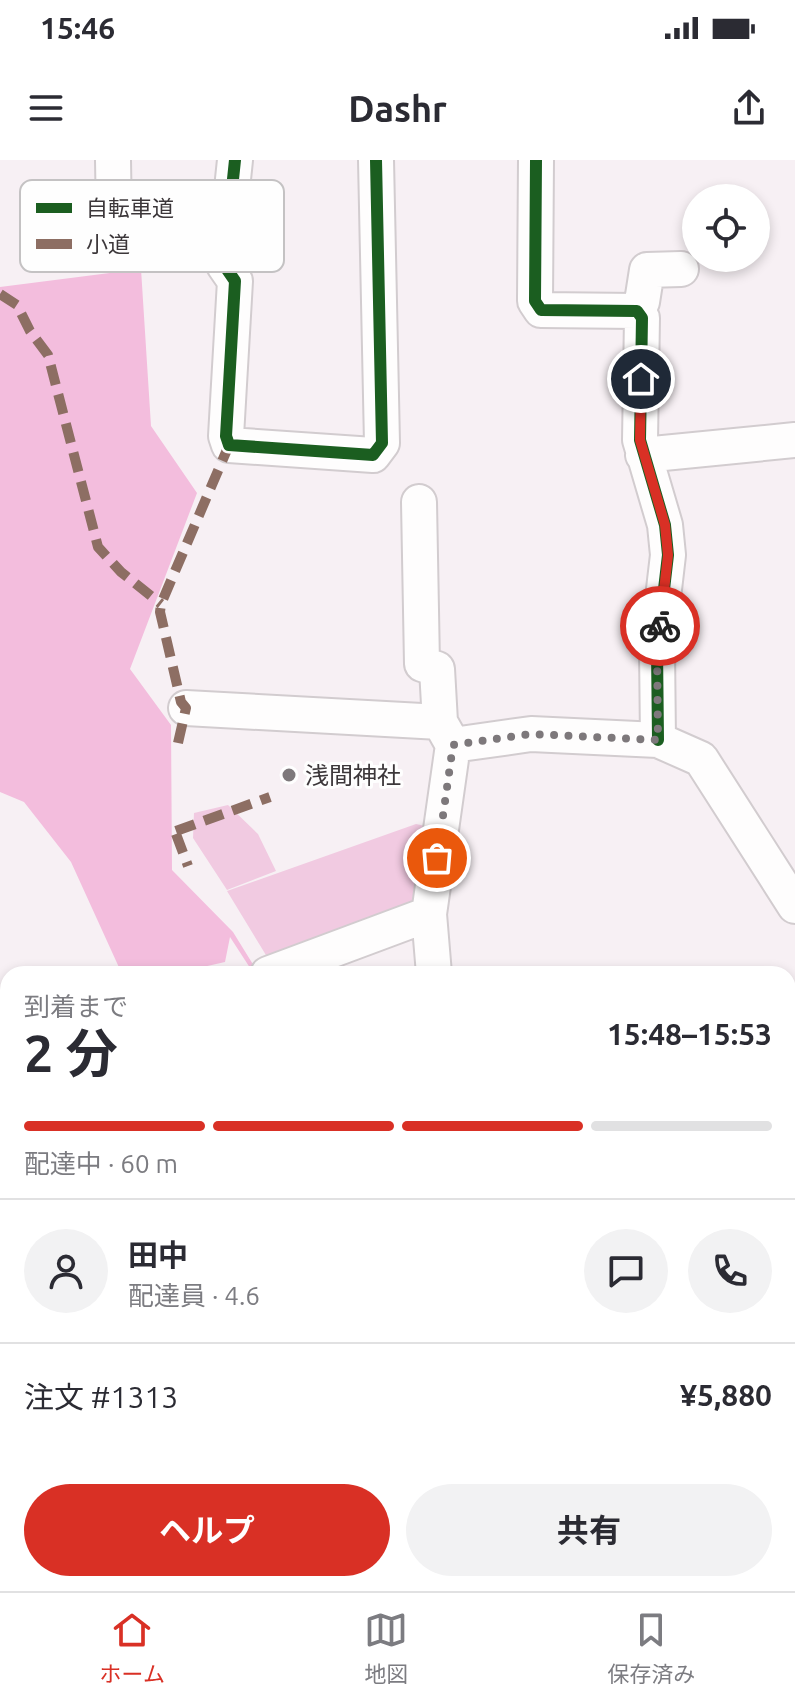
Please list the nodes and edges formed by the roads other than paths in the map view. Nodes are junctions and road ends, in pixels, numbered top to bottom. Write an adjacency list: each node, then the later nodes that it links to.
1 (113, 160): 5 (street)
2 (235, 160): 6 (street)
3 (376, 160): 8 (street)
4 (536, 160): 9 (street)
5 (113, 180)
6 (233, 180)
7 (681, 269): 9 (street)
8 (229, 272)
9 (637, 311): 11 (street)
10 (795, 440): 11 (street)
11 (643, 455): 15 (street)
12 (419, 502): 14 (street)
13 (186, 708): 14 (street)
14 (446, 733): 15 (street); 17 (street)
15 (658, 740): 16 (street)
16 (795, 906)
17 (429, 914): 18 (street); 19 (street)
18 (289, 966)
19 (433, 966)

